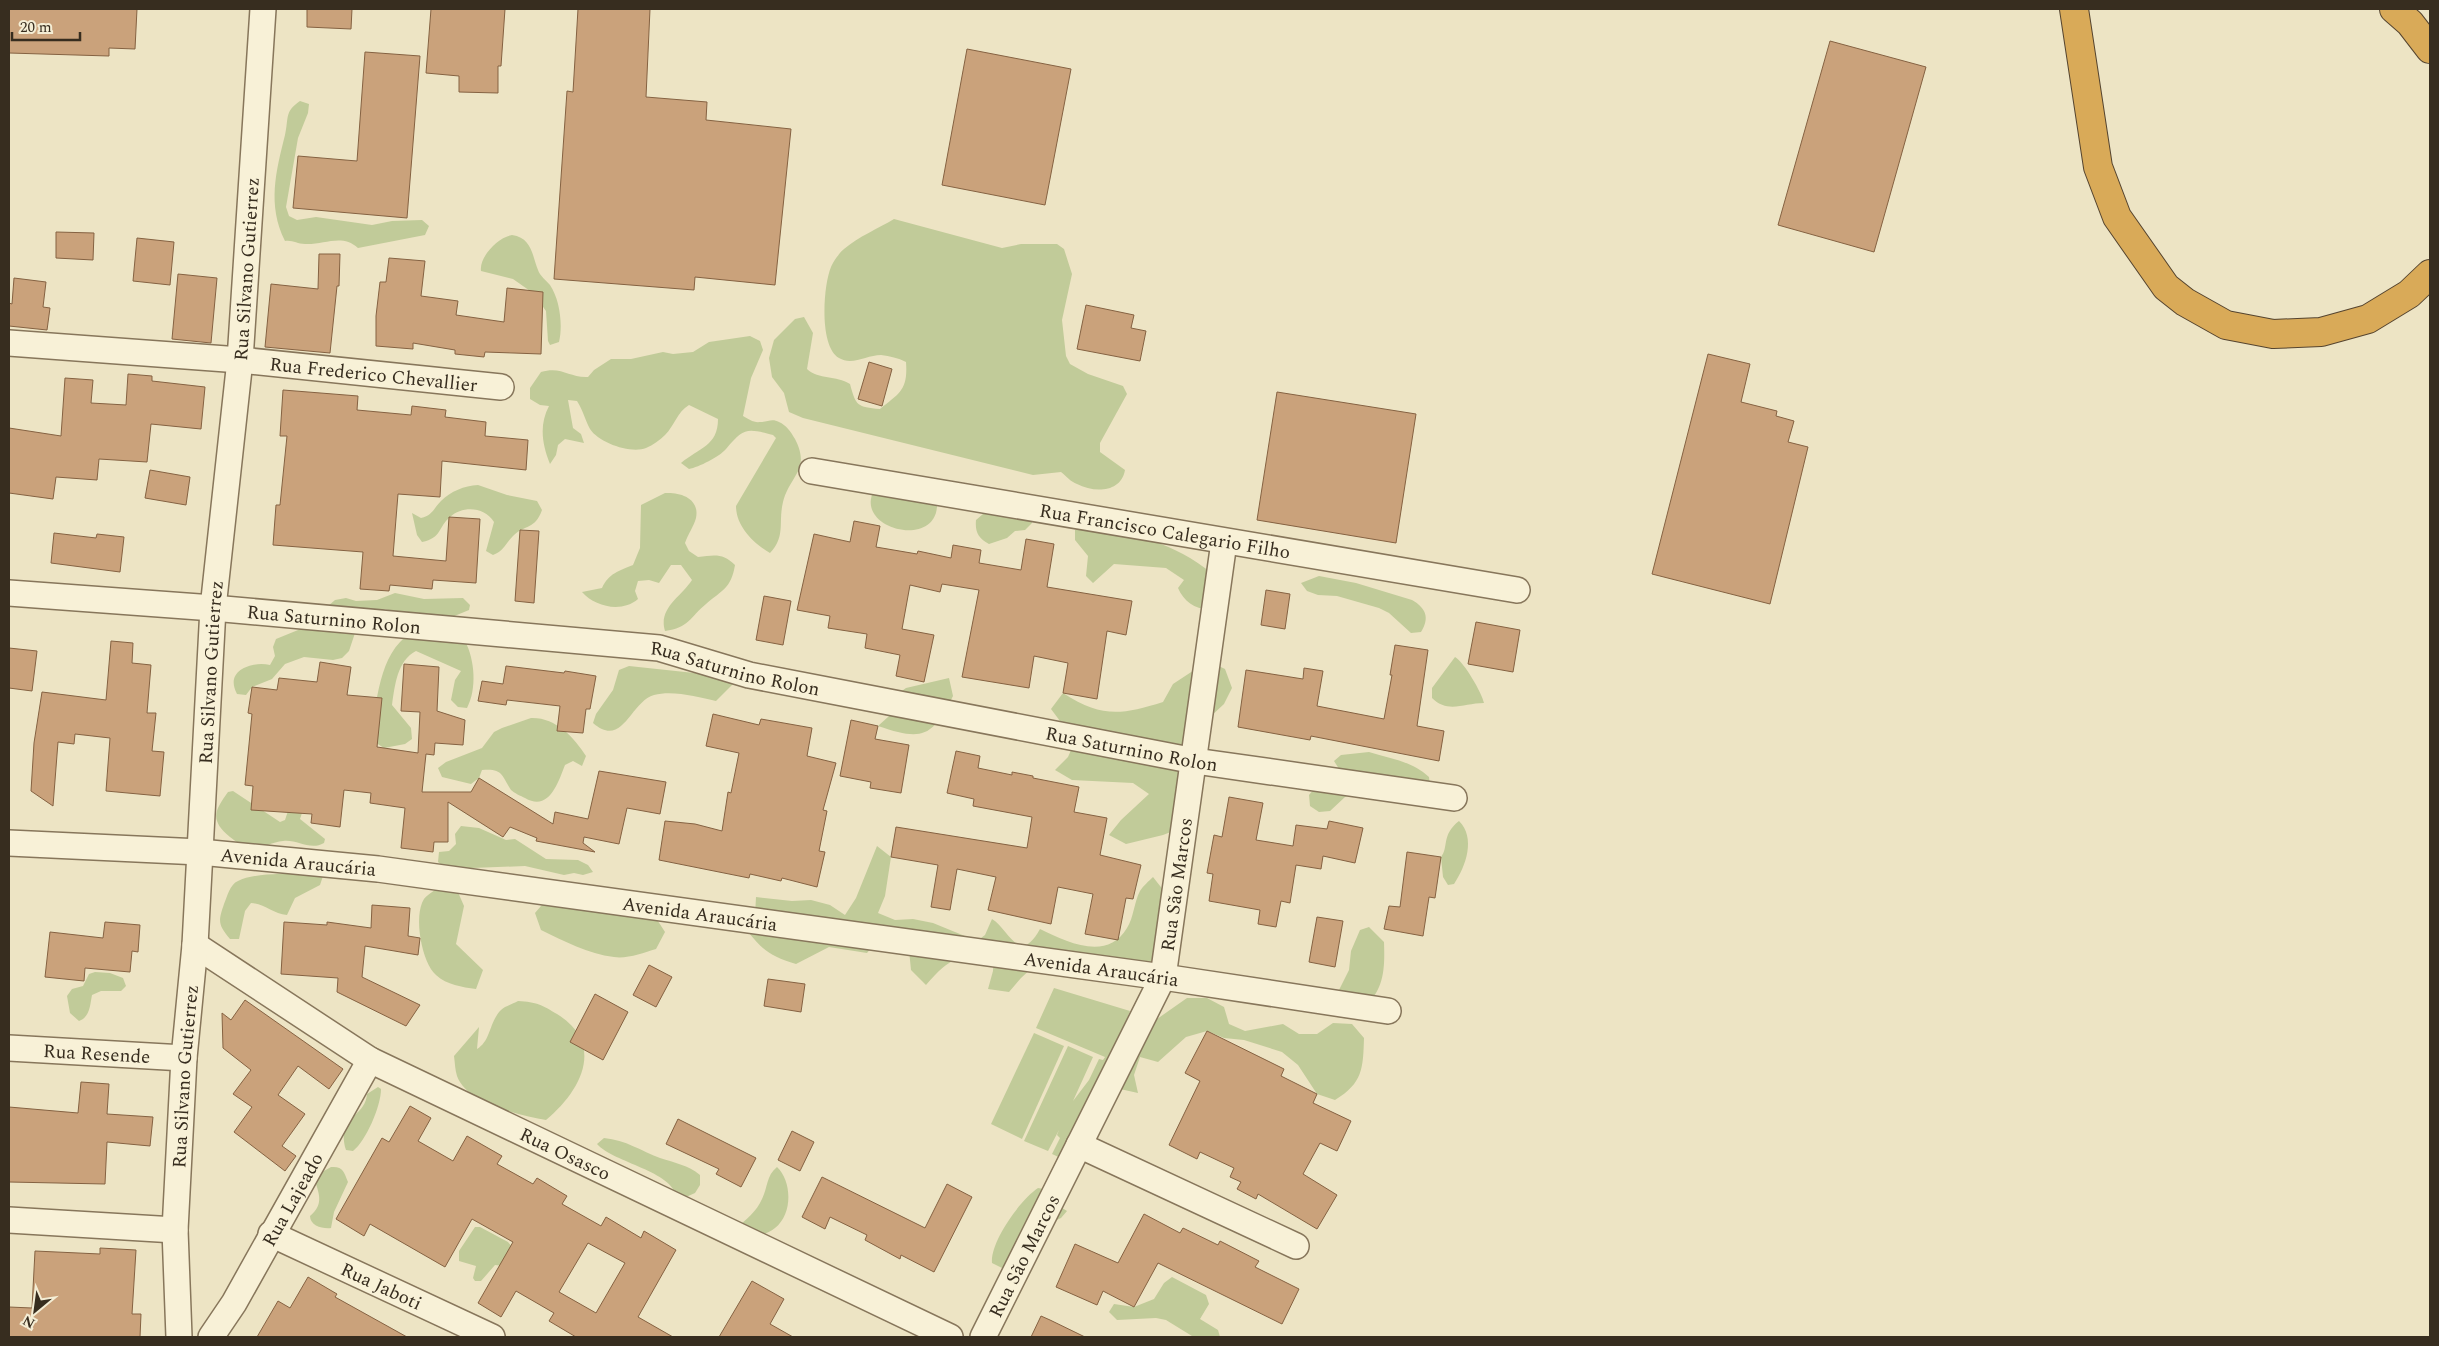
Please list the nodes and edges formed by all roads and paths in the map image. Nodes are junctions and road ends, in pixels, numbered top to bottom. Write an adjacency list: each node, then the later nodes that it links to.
1 (263, 9): 7 (street, Rua Silvano Gutierrez)
2 (2394, 9): 4 (highway)
3 (2074, 12): 5 (highway)
4 (2430, 49)
5 (2430, 274)
6 (9, 343): 7 (street, Rua Frederico Chevallier)
7 (240, 360): 8 (street, Rua Frederico Chevallier); 13 (street, Rua Silvano Gutierrez)
8 (501, 387)
9 (812, 472): 10 (street, Rua Francisco Calegario Filho)
10 (1224, 542): 11 (street, Rua Francisco Calegario Filho); 14 (street, Rua São Marcos)
11 (1517, 590)
12 (9, 593): 13 (street, Rua Saturnino Rolon)
13 (213, 608): 14 (street, Rua Saturnino Rolon); 17 (street, Rua Silvano Gutierrez)
14 (1195, 761): 15 (street, Rua Saturnino Rolon); 19 (street, Rua São Marcos)
15 (1454, 798)
16 (9, 843): 17 (street, Avenida Araucária)
17 (200, 852): 18 (street, Rua Silvano Gutierrez); 19 (street, Avenida Araucária)
18 (195, 945): 22 (street, Rua Silvano Gutierrez); 23 (street, Rua Osasco)
19 (1163, 977): 20 (street, Avenida Araucária); 24 (street, Rua São Marcos)
20 (1388, 1011)
21 (9, 1048): 22 (street, Rua Resende)
22 (184, 1058): 26 (street, Rua Silvano Gutierrez)
23 (370, 1060): 27 (street, Rua Lajeado); 32 (street, Rua Osasco)
24 (1079, 1145): 28 (street); 33 (street, Rua São Marcos)
25 (9, 1220): 26 (street)
26 (175, 1230): 29 (street, Rua Silvano Gutierrez)
27 (271, 1234): 30 (street, Rua Lajeado); 31 (street, Rua Jaboti)
28 (1296, 1246)
29 (179, 1337)
30 (211, 1337)
31 (492, 1337)
32 (950, 1337)
33 (983, 1337)

